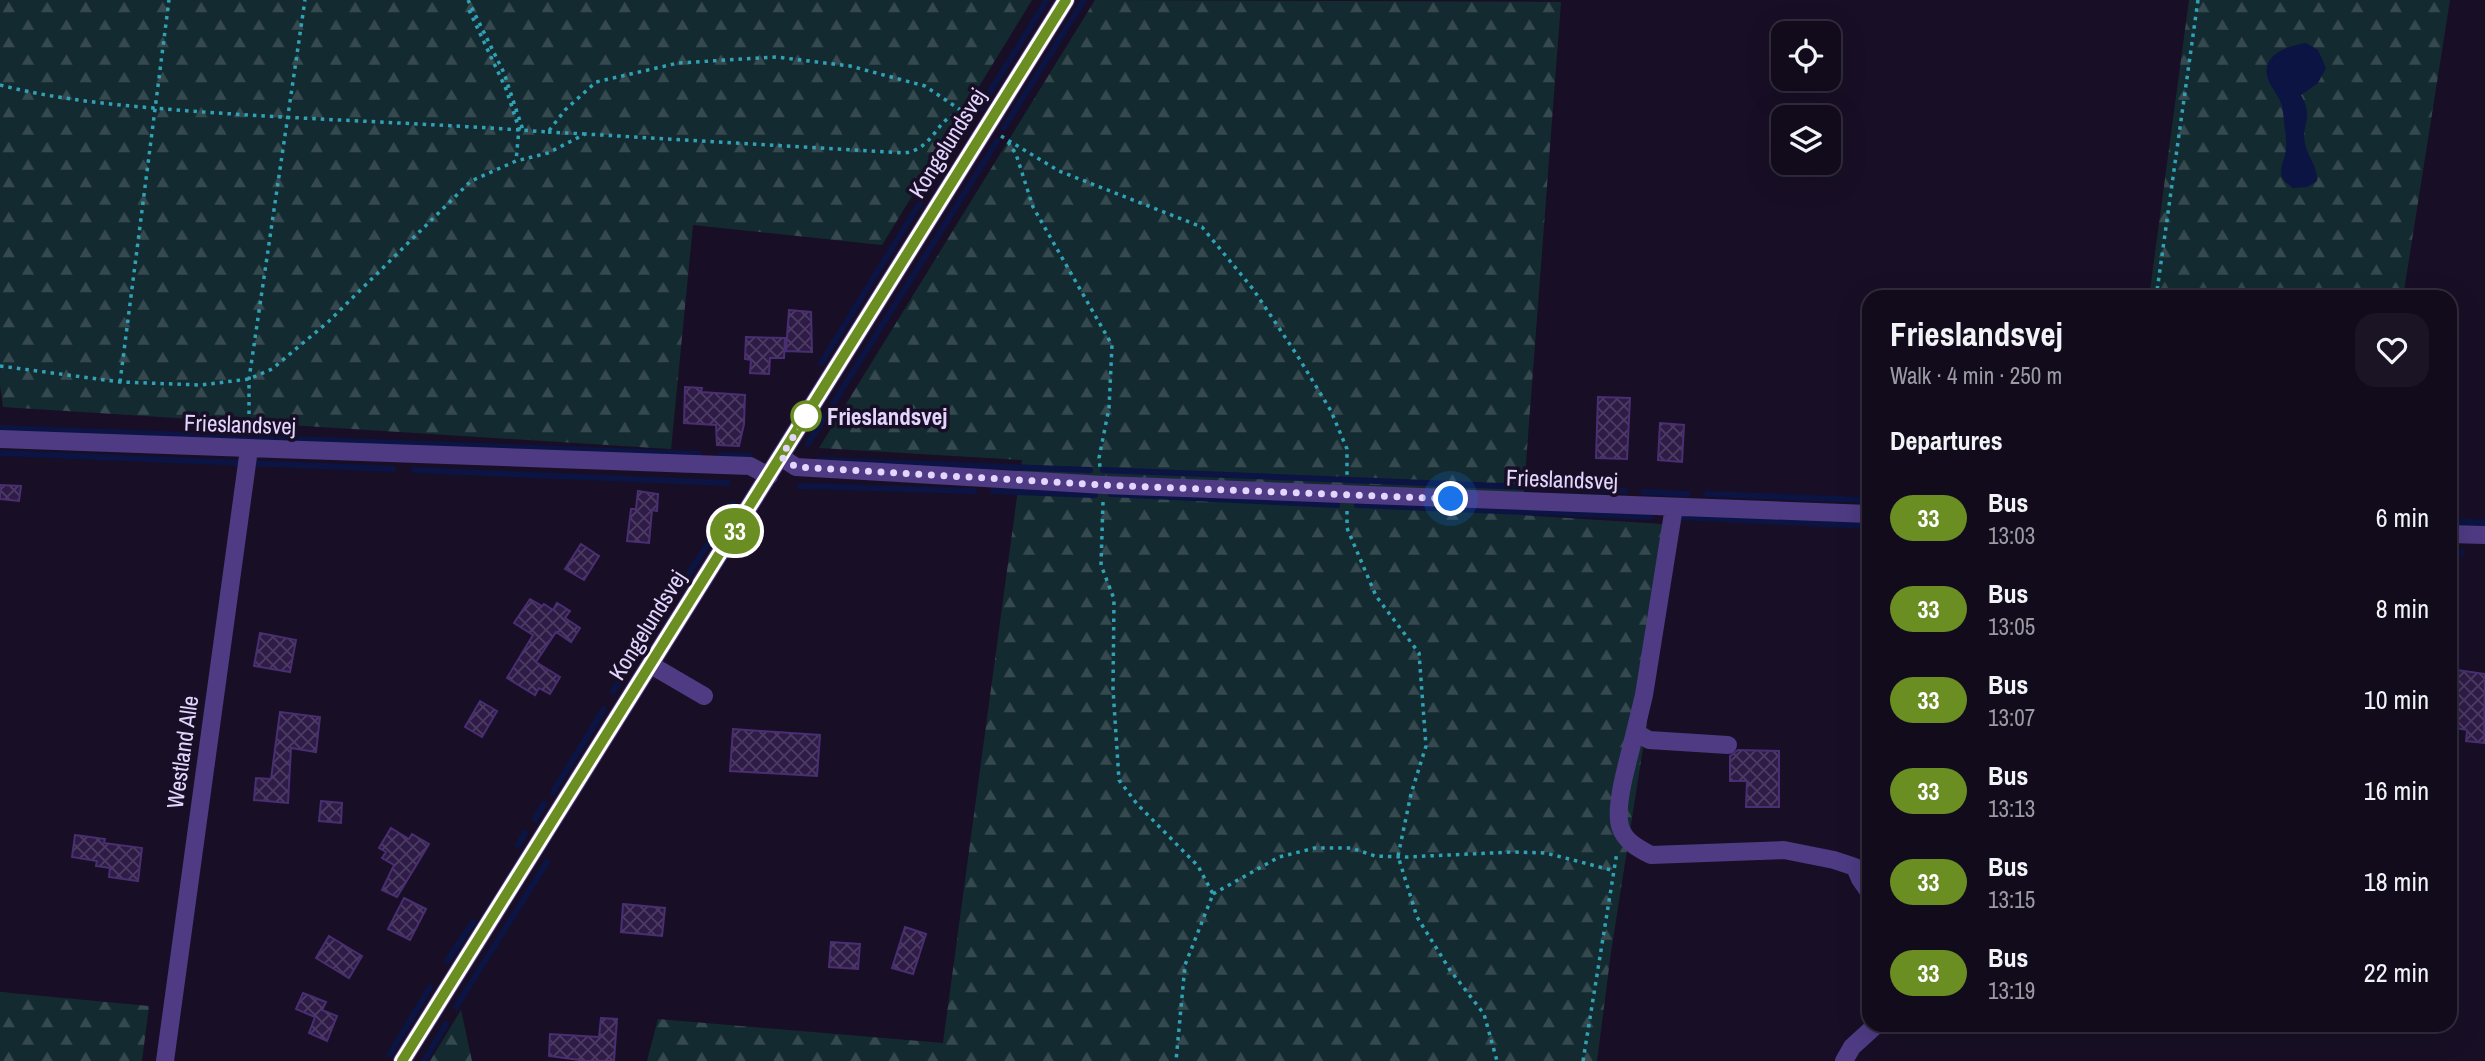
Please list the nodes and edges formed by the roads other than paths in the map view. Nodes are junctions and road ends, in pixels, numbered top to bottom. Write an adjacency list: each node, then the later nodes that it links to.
1 (1066, 0): 4 (street, Kongelundsvej)
2 (0, 439): 3 (street, Frieslandsvej)
3 (249, 449): 5 (street, Frieslandsvej); 16 (street, Westland Alle)
4 (781, 457): 5 (street, Kongelundsvej); 6 (street, Frieslandsvej)
5 (769, 476): 10 (street, Kongelundsvej)
6 (1674, 508): 7 (street, Frieslandsvej); 12 (street)
7 (1862, 514)
8 (2457, 534): 9 (street)
9 (2485, 536)
10 (651, 665): 11 (street); 17 (street, Kongelundsvej)
11 (704, 696)
12 (1634, 732): 13 (street); 14 (street)
13 (1728, 745)
14 (1862, 882)
15 (1868, 1032): 18 (street)
16 (164, 1061)
17 (402, 1061)
18 (1844, 1061)

